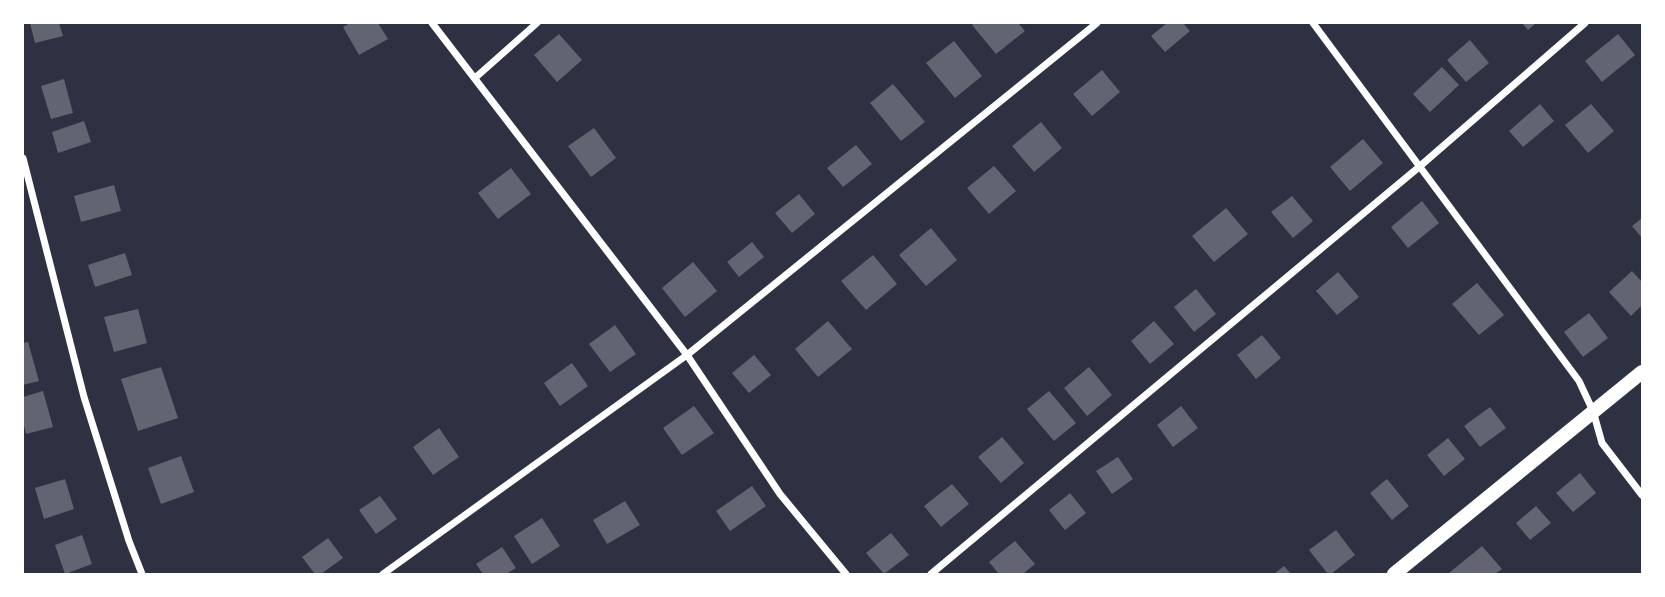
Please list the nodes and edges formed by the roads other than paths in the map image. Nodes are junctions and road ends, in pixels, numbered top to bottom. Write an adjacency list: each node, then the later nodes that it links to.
1 (432, 23): 6 (street)
2 (537, 23): 6 (street)
3 (1097, 23): 9 (street)
4 (1313, 23): 8 (street)
5 (1585, 23): 8 (street)
6 (475, 78): 9 (street)
7 (23, 158): 13 (street)
8 (1419, 167): 11 (street); 16 (street)
9 (687, 355): 14 (street); 15 (street)
10 (1642, 372): 11 (main road)
11 (1592, 411): 12 (street); 17 (main road)
12 (1642, 495)
13 (142, 574)
14 (383, 574)
15 (846, 574)
16 (931, 574)
17 (1394, 574)

